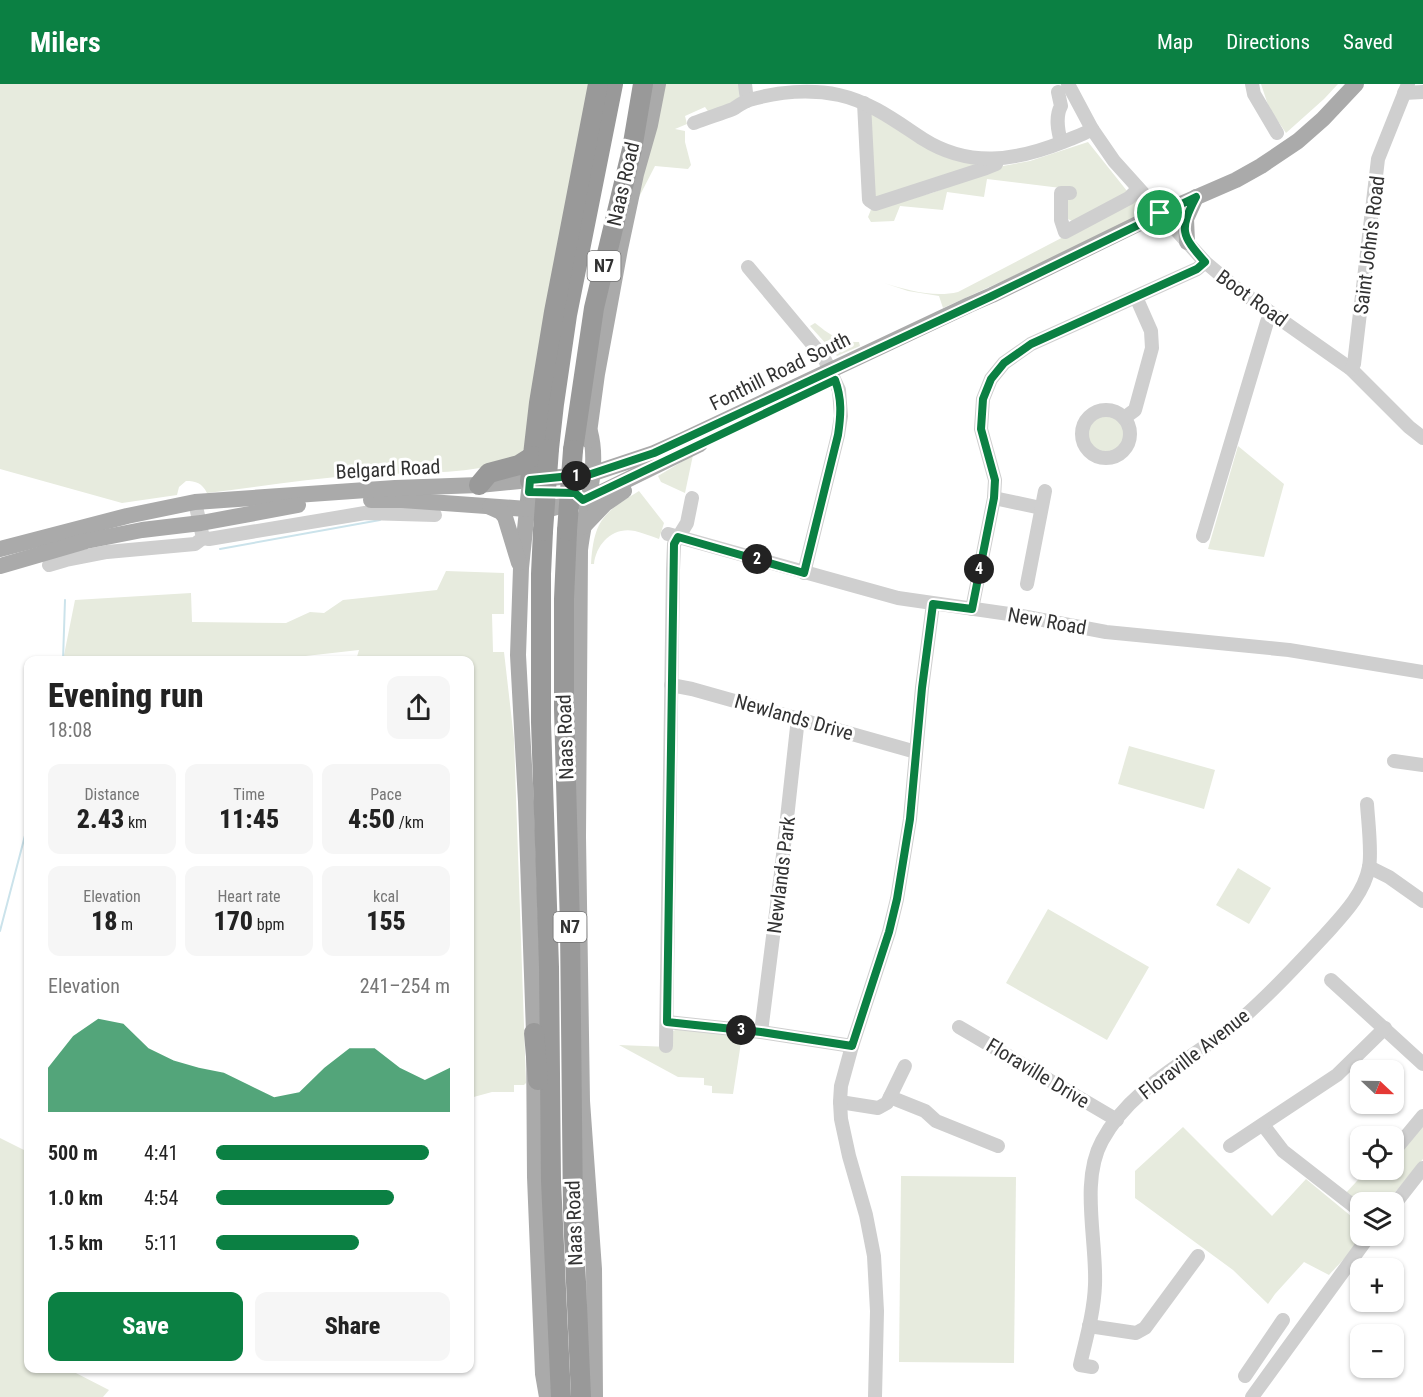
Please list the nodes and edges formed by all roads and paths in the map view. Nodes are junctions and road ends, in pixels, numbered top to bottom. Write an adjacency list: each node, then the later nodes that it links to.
1 (598, 84): 35 (highway)
2 (613, 84): 35 (highway, Naas Road / N7)
3 (642, 84): 34 (highway, Naas Road / N7)
4 (652, 84): 19 (highway)
5 (658, 84): 19 (main road)
6 (745, 84): 12 (street)
7 (1252, 84): 16 (street)
8 (1356, 84): 22 (main road, Fonthill Road South)
9 (1069, 88): 15 (street, Boot Road); 17 (street, Boot Road)
10 (1406, 88): 11 (street); 29 (street, Saint John's Road)
11 (1423, 92)
12 (747, 101): 13 (street); 14 (street)
13 (864, 103): 18 (street); 18 (street)
14 (694, 123)
15 (1092, 129): 17 (street); 20 (street, Boot Road)
16 (1277, 133)
17 (1061, 142): 18 (street)
18 (998, 160)
19 (636, 174): 32 (main road)
20 (1138, 189): 21 (street); 23 (street, Boot Road)
21 (1070, 193)
22 (1196, 197): 23 (main road, Fonthill Road South); 24 (main road)
23 (1160, 213): 24 (street, Boot Road); 30 (main road, Fonthill Road South)
24 (1187, 242): 25 (street, Boot Road)
25 (1205, 262): 27 (street); 28 (street, Boot Road)
26 (748, 267): 30 (street)
27 (1136, 297): 31 (street); 44 (street)
28 (1271, 313): 29 (street, Boot Road); 54 (street)
29 (1351, 369): 33 (street, Boot Road)
30 (833, 375): 36 (main road, Fonthill Road South); 37 (main road, Fonthill Road South); 59 (street)
31 (1124, 418)
32 (590, 432): 34 (main road); 38 (main road)
33 (1423, 438)
34 (583, 451): 37 (main road); 38 (main road); 49 (highway, Naas Road / N7, bridge)
35 (541, 453): 39 (highway); 42 (highway); 92 (highway, Naas Road / N7, bridge)
36 (663, 463): 49 (main road, Fonthill Road South); 49 (main road)
37 (616, 466): 38 (main road, Fonthill Road South)
38 (587, 474): 42 (main road, Belgard Road); 49 (main road)
39 (479, 485): 40 (main road, Belgard Road); 42 (main road, Belgard Road)
40 (412, 488): 42 (main road); 45 (main road, Belgard Road)
41 (1045, 491): 48 (street)
42 (529, 494): 46 (main road, Belgard Road); 49 (main road, Belgard Road); 58 (main road)
43 (692, 498): 53 (street)
44 (994, 498): 48 (street); 62 (street)
45 (195, 502): 47 (main road, Belgard Road); 51 (main road, Belgard Road); 52 (street)
46 (486, 505): 47 (main road, Belgard Road); 58 (main road)
47 (274, 508): 52 (main road, Belgard Road)
48 (1041, 508): 60 (street)
49 (580, 510): 83 (main road, Naas Road); 98 (highway, Naas Road / N7)
50 (435, 514): 52 (street, Belgard Road)
51 (127, 516): 52 (main road, Belgard Road); 55 (main road, Belgard Road)
52 (202, 531): 56 (street, Belgard Road); 57 (main road, Belgard Road)
53 (673, 535): 59 (street, New Road); 64 (street)
54 (1203, 536)
55 (0, 549)
56 (49, 565)
57 (0, 566)
58 (521, 568): 77 (main road)
59 (804, 573): 61 (street, New Road)
60 (1027, 584)
61 (933, 604): 62 (street, New Road); 66 (street)
62 (972, 609): 63 (street, New Road)
63 (1423, 672)
64 (671, 686): 65 (street, Newlands Drive); 73 (street)
65 (798, 718): 66 (street, Newlands Drive); 76 (street, Newlands Park)
66 (916, 752): 79 (street)
67 (1394, 761): 68 (street)
68 (1423, 765)
69 (1367, 804): 70 (street, Floraville Avenue)
70 (1369, 867): 71 (street); 86 (street, Floraville Avenue)
71 (1423, 901)
72 (1331, 980): 75 (street)
73 (667, 1022): 76 (street); 78 (street)
74 (960, 1027): 86 (street, Floraville Drive)
75 (1385, 1028): 80 (street); 87 (street)
76 (761, 1032): 79 (street)
77 (534, 1033): 92 (highway); 104 (main road)
78 (666, 1046)
79 (852, 1046): 84 (street)
80 (1423, 1064)
81 (904, 1066): 82 (street)
82 (890, 1097): 84 (street); 89 (street)
83 (582, 1101): 98 (highway, N7); 107 (main road, Naas Road)
84 (840, 1102): 108 (street)
85 (1423, 1116): 88 (street)
86 (1117, 1120): 99 (street, Floraville Avenue)
87 (1263, 1125): 90 (street); 94 (street)
88 (1404, 1139)
89 (998, 1146)
90 (1230, 1146)
91 (1423, 1168): 93 (street)
92 (551, 1181): 105 (highway, Naas Road / N7)
93 (1404, 1192)
94 (1350, 1203)
95 (1362, 1246): 101 (street)
96 (1198, 1256): 99 (street)
97 (1283, 1320): 100 (street)
98 (579, 1323): 106 (highway, Naas Road / N7)
99 (1089, 1326): 102 (street, Floraville Avenue)
100 (1269, 1341): 101 (street); 103 (street)
101 (1284, 1351): 109 (street)
102 (1092, 1367)
103 (1245, 1376)
104 (547, 1397)
105 (561, 1397)
106 (581, 1397)
107 (595, 1397)
108 (874, 1397)
109 (1252, 1397)

